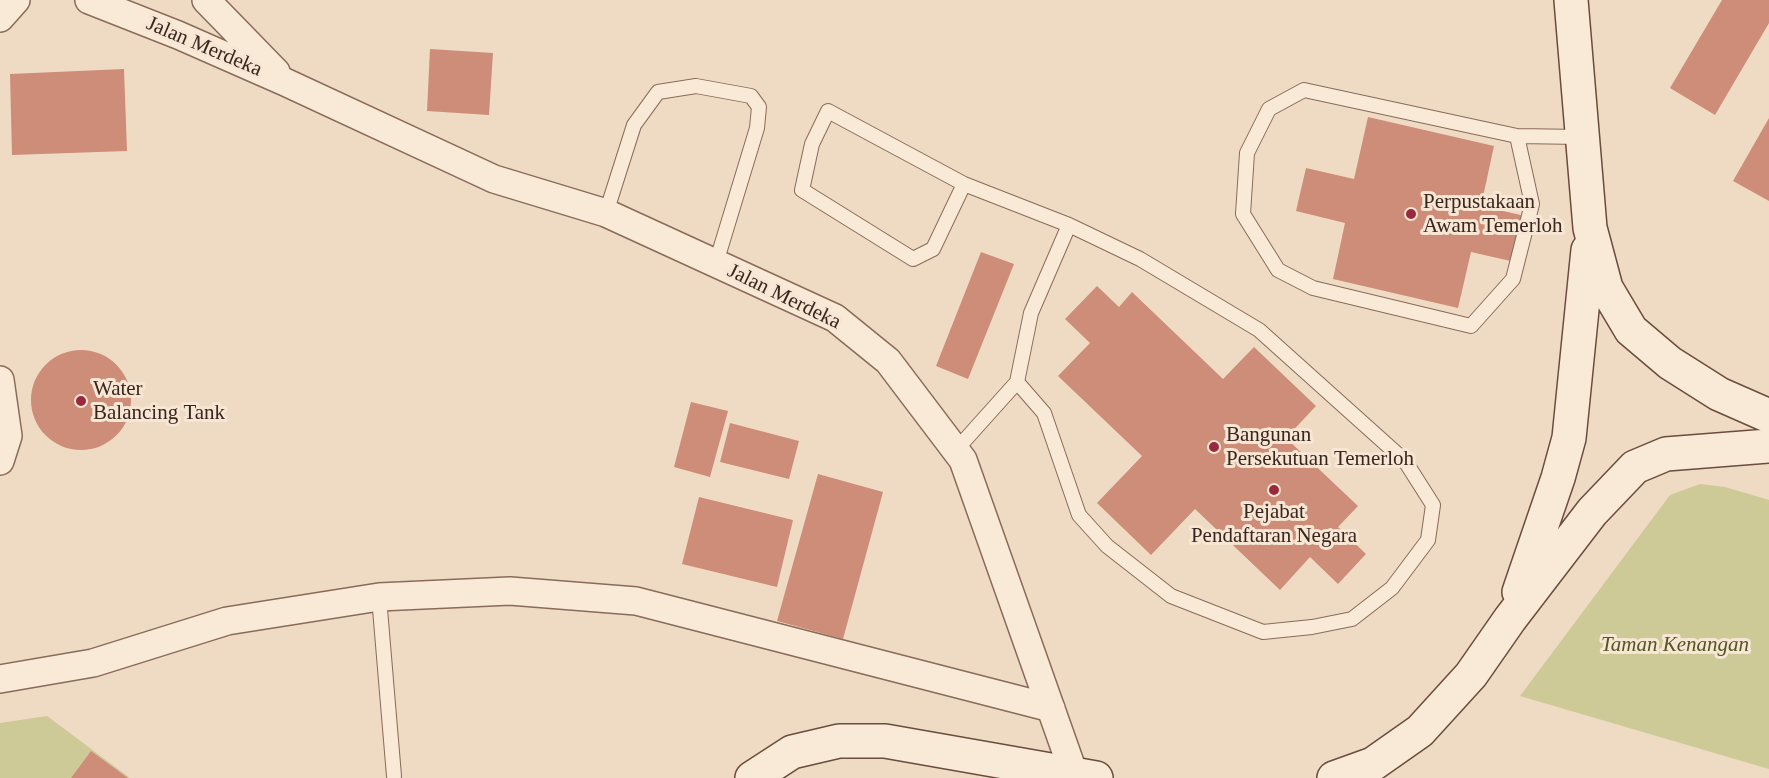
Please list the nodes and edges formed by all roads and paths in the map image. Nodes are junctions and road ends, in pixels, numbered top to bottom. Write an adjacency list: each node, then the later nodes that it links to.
1 (16, 0): 5 (street)
2 (89, 0): 6 (street, Jalan Merdeka)
3 (206, 0): 6 (street, Jalan Merdeka)
4 (1571, 0): 8 (main road)
5 (0, 18)
6 (285, 82): 10 (street, Jalan Merdeka)
7 (1517, 136): 7 (lane); 8 (lane)
8 (1581, 137): 12 (main road)
9 (964, 184): 9 (lane); 11 (lane)
10 (606, 213): 13 (street, Jalan Merdeka); 13 (lane)
11 (1069, 225): 15 (lane); 15 (lane)
12 (1590, 228): 16 (main road); 21 (main road)
13 (716, 263): 18 (street, Jalan Merdeka)
14 (0, 380): 19 (street)
15 (1017, 382): 18 (lane)
16 (1769, 416)
17 (1769, 446): 21 (main road)
18 (956, 450): 23 (street, Jalan Merdeka)
19 (0, 461)
20 (379, 597): 22 (street); 23 (street); 24 (lane)
21 (1509, 619): 27 (main road)
22 (0, 679)
23 (1051, 708): 25 (street, Jalan Merdeka)
24 (394, 776)
25 (1085, 776): 26 (main road)
26 (752, 778)
27 (1334, 778)

